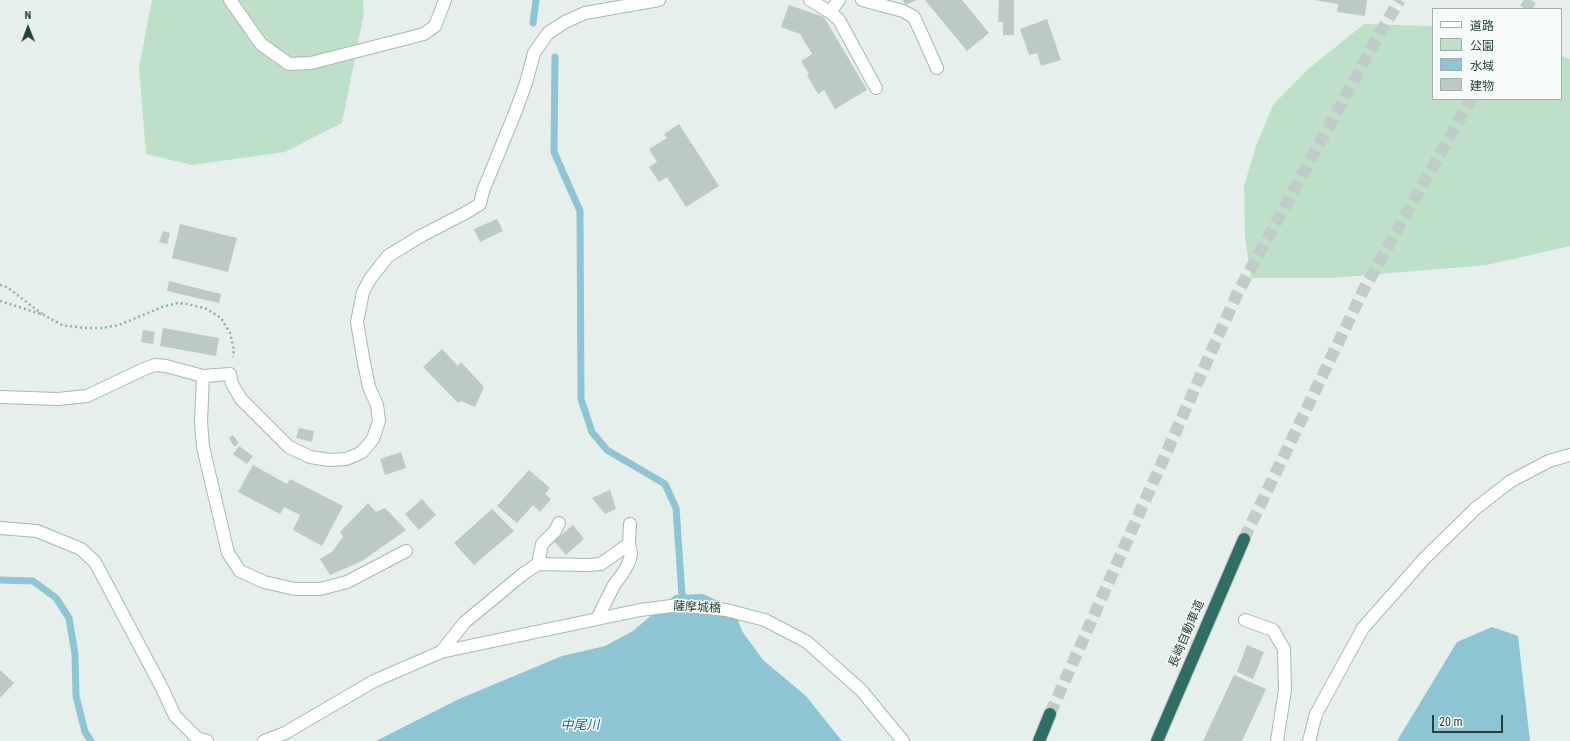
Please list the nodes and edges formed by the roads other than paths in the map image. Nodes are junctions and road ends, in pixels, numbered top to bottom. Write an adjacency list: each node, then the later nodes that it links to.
1 (230, 0): 2 (street)
2 (445, 0)
3 (659, 0): 10 (street)
4 (810, 0): 7 (street)
5 (839, 0): 7 (street)
6 (862, 0): 8 (street)
7 (830, 12): 9 (street)
8 (937, 68)
9 (876, 88)
10 (203, 376): 11 (street); 18 (street)
11 (0, 398)
12 (1570, 455): 30 (street)
13 (559, 523): 19 (street)
14 (630, 524): 17 (street)
15 (0, 528): 24 (street)
16 (1244, 539): 28 (highway, 長崎自動車道)
17 (630, 544): 19 (street); 20 (street)
18 (406, 551)
19 (538, 564): 22 (street)
20 (597, 619): 22 (street, 薩摩城橋); 26 (street, 薩摩城橋)
21 (1245, 620): 29 (street)
22 (442, 652): 25 (street, 薩摩城橋)
23 (1050, 714): 27 (highway)
24 (207, 741)
25 (264, 741)
26 (902, 741)
27 (1039, 741)
28 (1157, 741)
29 (1277, 741)
30 (1309, 741)

